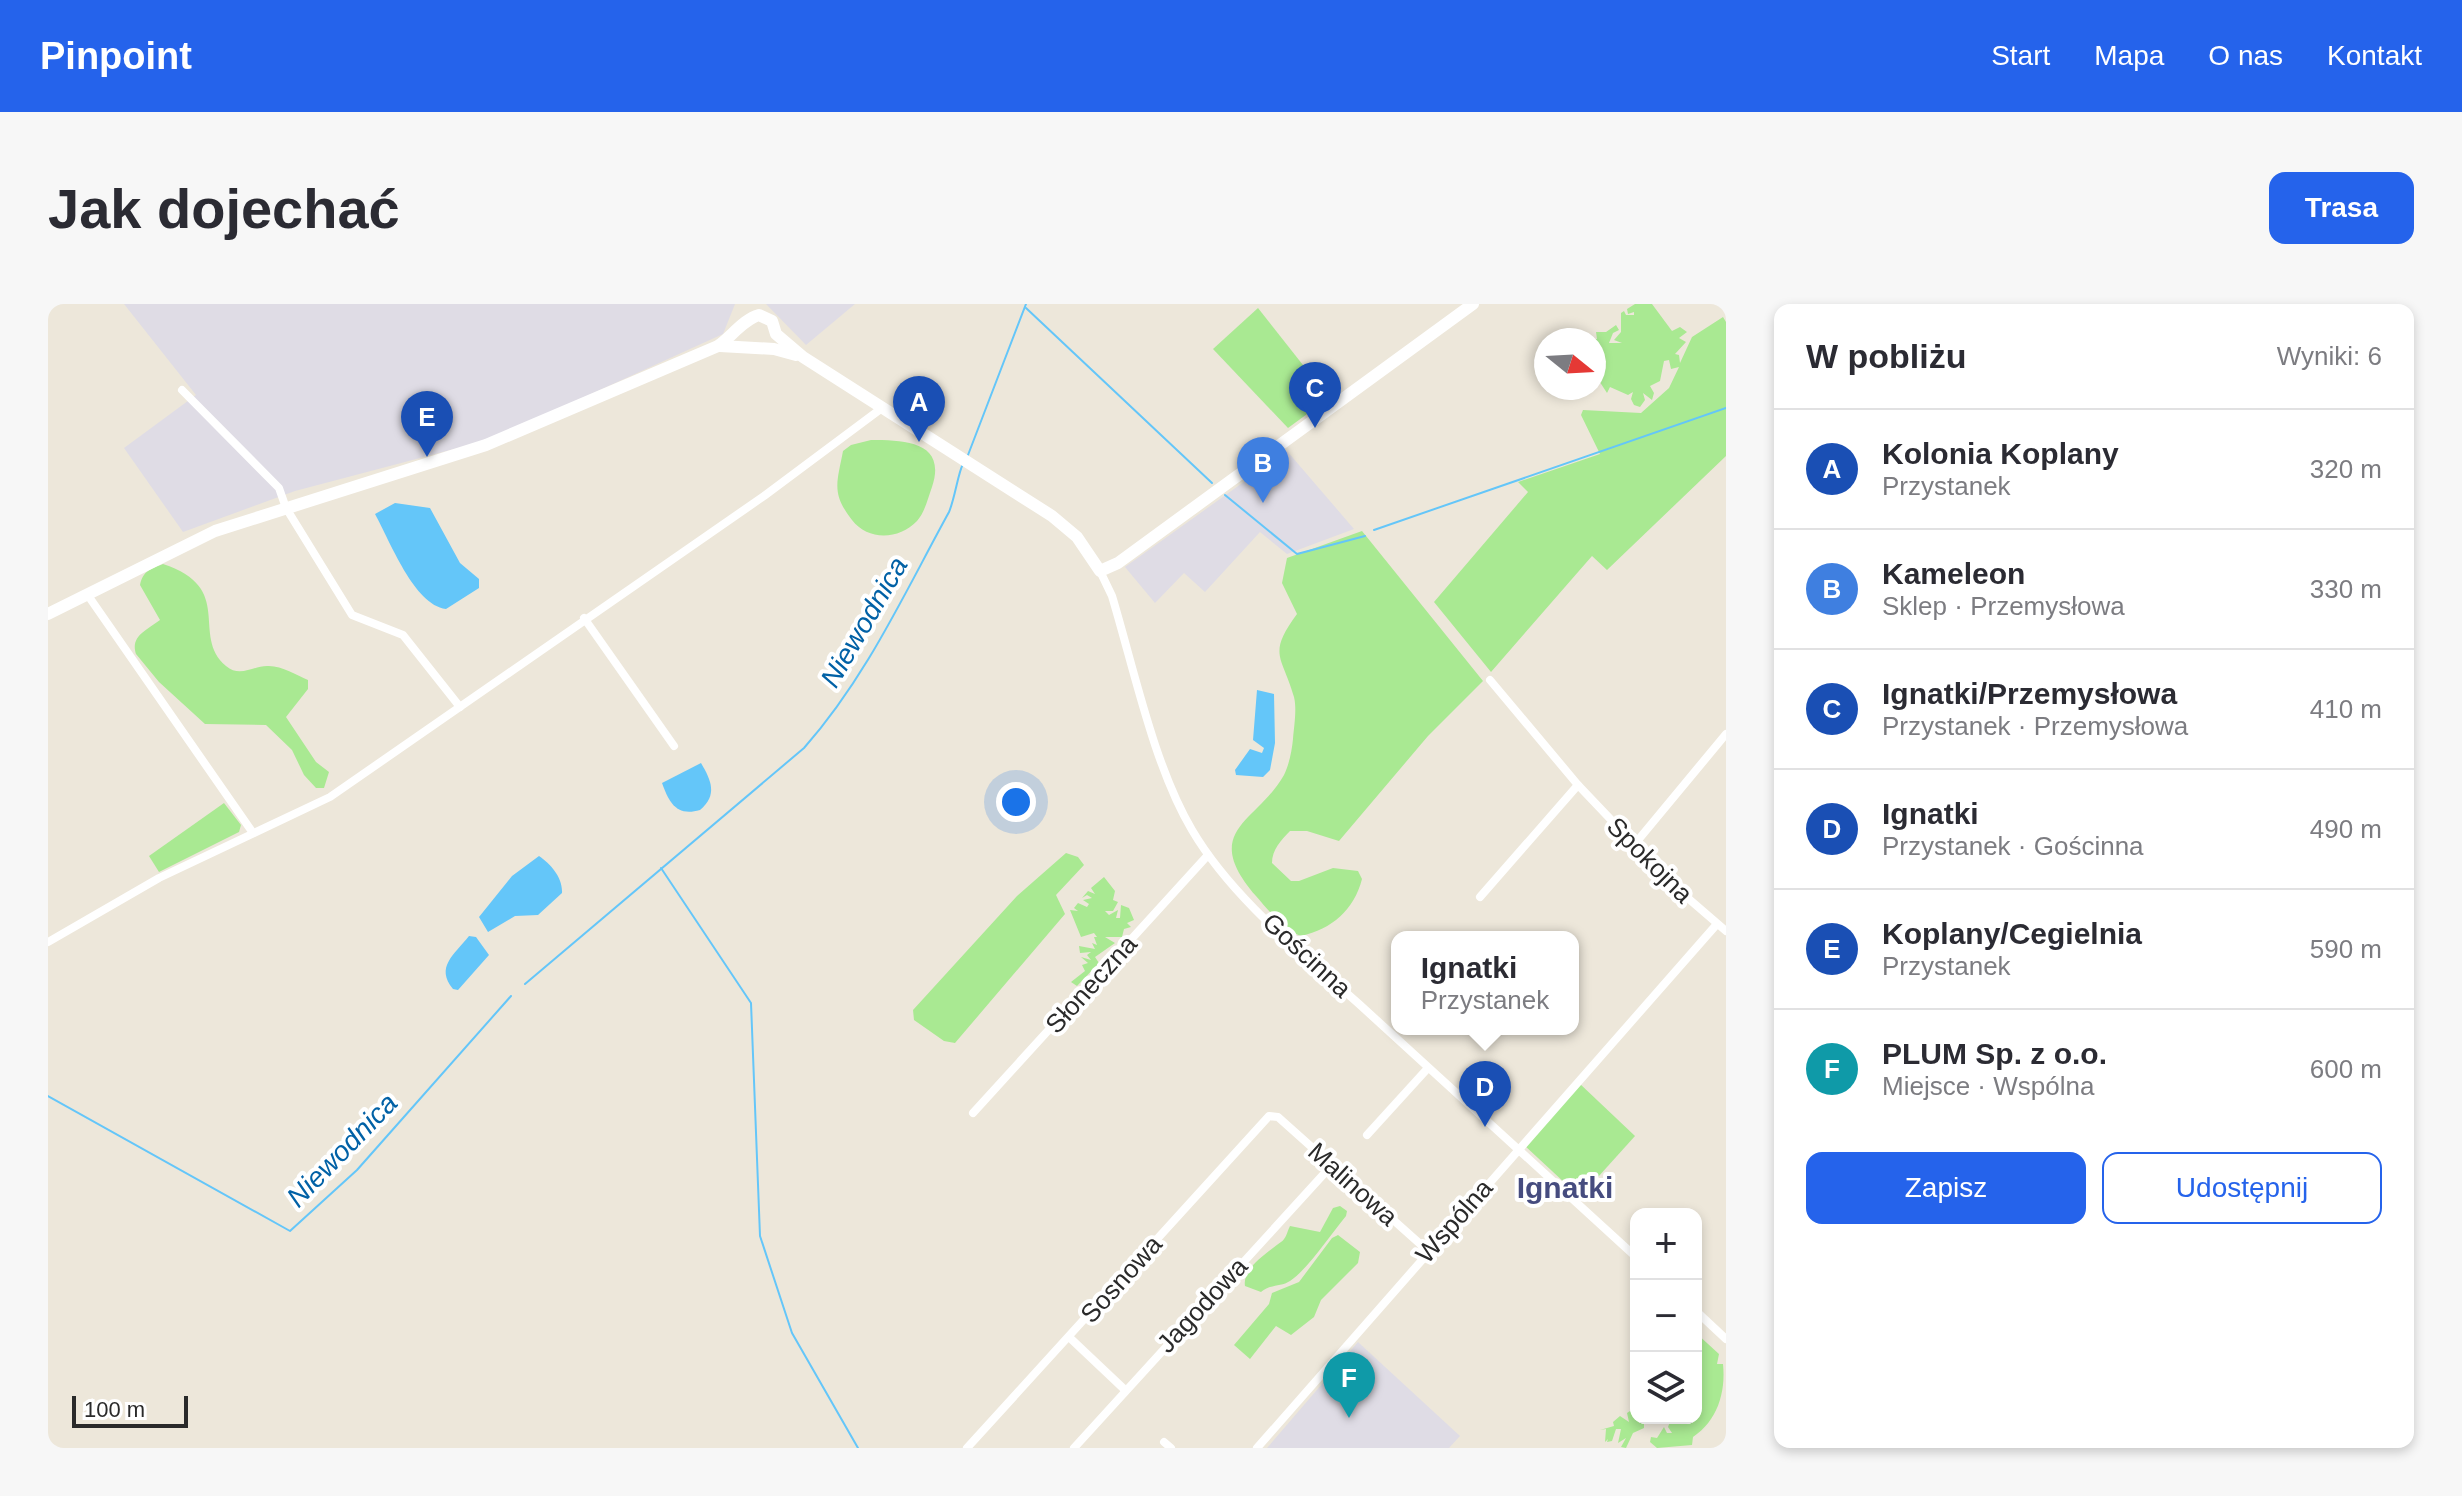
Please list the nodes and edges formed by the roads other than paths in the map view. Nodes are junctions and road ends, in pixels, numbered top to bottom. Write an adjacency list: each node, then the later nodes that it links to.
1 (747, 304): 5 (street)
2 (755, 304): 4 (street)
3 (1473, 304): 14 (street)
4 (763, 316): 5 (street); 6 (street)
5 (745, 323): 7 (street); 8 (street)
6 (776, 334): 9 (street); 10 (street)
7 (718, 346): 8 (street); 13 (street)
8 (749, 347): 9 (street)
9 (763, 349): 10 (street)
10 (803, 357): 12 (street)
11 (182, 390): 13 (street)
12 (882, 408): 14 (street); 17 (street)
13 (286, 508): 15 (street); 19 (street)
14 (1100, 571): 25 (street, Gościnna)
15 (87, 594): 16 (street); 23 (street)
16 (48, 614)
17 (584, 618): 19 (street); 21 (street)
18 (1490, 680): 22 (street, Spokojna)
19 (460, 707): 23 (street)
20 (1726, 734): 24 (street)
21 (674, 746)
22 (1578, 785): 24 (street, Spokojna); 26 (street)
23 (253, 833): 29 (street)
24 (1634, 845): 27 (street, Spokojna)
25 (1208, 855): 30 (street, Gościnna); 33 (street, Słoneczna)
26 (1480, 897)
27 (1717, 924): 28 (street, Spokojna); 36 (street, Wspólna)
28 (1726, 931)
29 (48, 942)
30 (1391, 1034)
31 (1392, 1035): 32 (street, Gościnna)
32 (1428, 1068): 35 (street); 36 (street, Gościnna)
33 (973, 1113)
34 (1278, 1117): 37 (street, Malinowa); 41 (street, Sosnowa)
35 (1367, 1135)
36 (1518, 1148): 38 (street, Wspólna); 39 (street, Gościnna)
37 (1332, 1165): 38 (street, Malinowa); 43 (street, Jagodowa)
38 (1428, 1251): 46 (street, Wspólna)
39 (1630, 1251)
40 (1702, 1317): 42 (street)
41 (1069, 1337): 43 (street); 44 (street, Sosnowa)
42 (1726, 1339)
43 (1124, 1389): 45 (street, Jagodowa)
44 (967, 1448)
45 (1074, 1448)
46 (1257, 1448)

